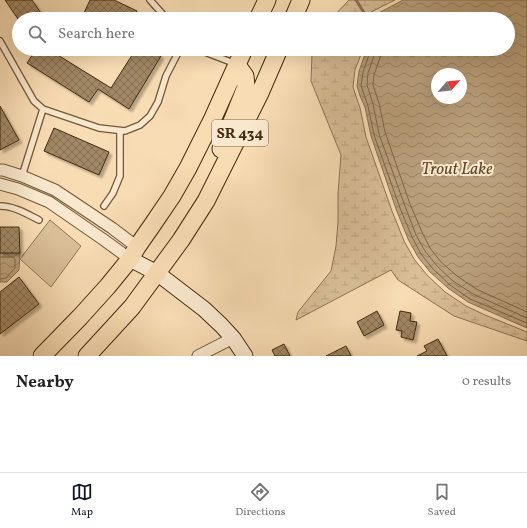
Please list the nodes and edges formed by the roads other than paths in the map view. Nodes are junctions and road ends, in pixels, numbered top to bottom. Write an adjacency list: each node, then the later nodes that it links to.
1 (150, 0): 4 (lane)
2 (267, 0): 5 (main road)
3 (301, 0): 6 (main road)
4 (161, 12)
5 (261, 12)
6 (296, 12)
7 (0, 41): 13 (lane)
8 (176, 56): 14 (lane)
9 (214, 56): 12 (lane)
10 (241, 56): 12 (main road, SR 434)
11 (276, 56): 18 (main road, SR 434)
12 (237, 65): 18 (main road); 22 (main road, SR 434)
13 (43, 109): 14 (lane); 16 (lane)
14 (120, 131): 20 (lane)
15 (0, 170): 16 (street)
16 (22, 176): 22 (street)
17 (0, 184): 22 (street)
18 (206, 201): 23 (main road, SR 434)
19 (0, 206): 21 (lane)
20 (104, 206)
21 (39, 220)
22 (133, 253): 23 (street); 25 (main road, SR 434)
23 (157, 273): 24 (street); 26 (main road, SR 434)
24 (233, 338): 27 (street); 28 (street)
25 (42, 356)
26 (87, 356)
27 (198, 356)
28 (245, 356)

